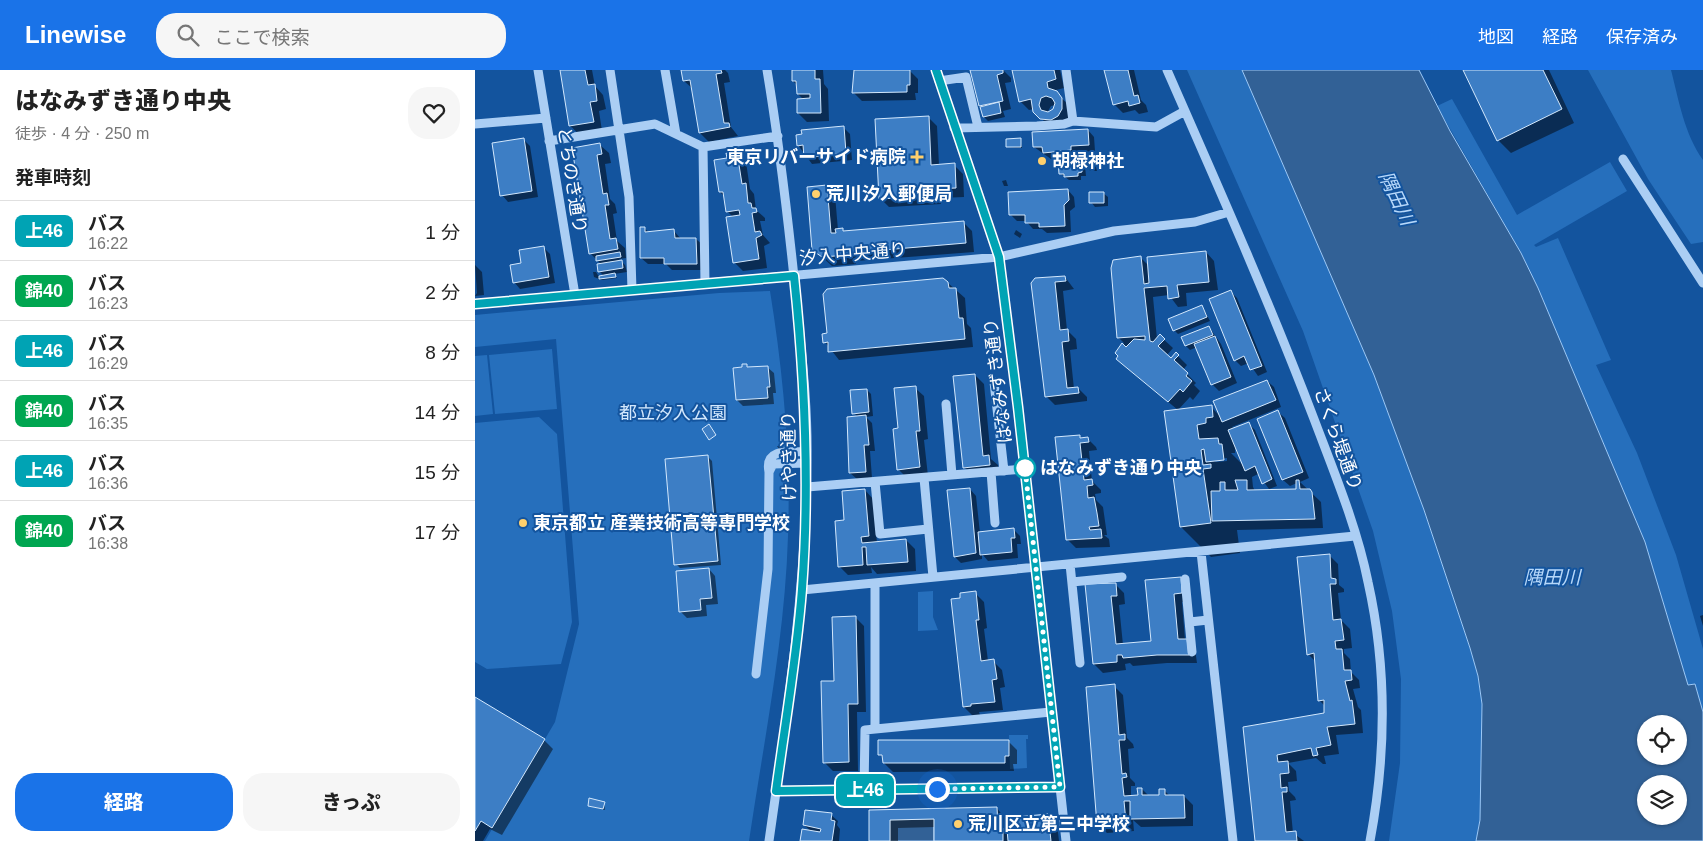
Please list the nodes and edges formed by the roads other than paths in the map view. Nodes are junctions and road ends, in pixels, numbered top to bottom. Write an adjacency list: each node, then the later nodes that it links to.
1 (538, 70): 10 (street, とちのき通り)
2 (610, 70): 15 (street)
3 (665, 70): 16 (street)
4 (767, 70): 17 (street, けやき通り)
5 (936, 70): 8 (street, はなみずき通り)
6 (1066, 70): 11 (street)
7 (1167, 70): 9 (street, さくら堤通り)
8 (939, 82): 13 (street); 14 (street, はなみずき通り)
9 (1185, 111): 11 (street); 21 (street, さくら堤通り)
10 (546, 118): 12 (street); 18 (street, とちのき通り)
11 (1073, 121): 13 (street)
12 (475, 124)
13 (978, 127): 14 (street)
14 (954, 128): 22 (street, はなみずき通り)
15 (620, 130): 16 (street); 18 (street); 26 (street)
16 (676, 134): 19 (street)
17 (778, 136): 19 (street); 23 (street, けやき通り)
18 (549, 141): 27 (street, とちのき通り)
19 (703, 147): 25 (street)
20 (1623, 159): 24 (street)
21 (1229, 212): 22 (street, 汐入中央通り); 43 (street, さくら堤通り)
22 (999, 257): 23 (street, 汐入中央通り); 33 (street, はなみずき通り)
23 (794, 276): 25 (street, 汐入中央通り); 31 (street, けやき通り)
24 (1703, 283)
25 (705, 284): 26 (street, 汐入中央通り)
26 (632, 290): 27 (street, 汐入中央通り)
27 (575, 296): 28 (street, 汐入中央通り)
28 (475, 304)
29 (994, 382): 34 (street)
30 (946, 404): 37 (street)
31 (807, 452): 32 (street, けやき通り); 35 (street)
32 (807, 463): 35 (street); 40 (street, けやき通り)
33 (1025, 469): 34 (street); 46 (street, はなみずき通り)
34 (1004, 471): 36 (street)
35 (769, 472): 57 (street)
36 (991, 472): 37 (street); 41 (street)
37 (952, 475): 38 (street)
38 (924, 478): 39 (street); 42 (street)
39 (875, 482): 40 (street); 42 (street)
40 (807, 487): 52 (street, けやき通り)
41 (995, 523)
42 (929, 529): 47 (street)
43 (1355, 536): 44 (street); 66 (street, さくら堤通り)
44 (1201, 552): 45 (street); 53 (street)
45 (1070, 564): 46 (street); 50 (street)
46 (1036, 567): 47 (street); 58 (street, はなみずき通り)
47 (933, 577): 51 (street)
48 (1122, 577): 50 (street)
49 (1185, 579): 54 (street)
50 (1072, 582): 56 (street)
51 (875, 583): 52 (street); 59 (street)
52 (802, 590): 62 (street, けやき通り)
53 (1209, 620): 54 (street); 65 (street)
54 (1190, 622): 55 (street)
55 (1192, 652)
56 (1080, 663)
57 (757, 674)
58 (1051, 712): 59 (street); 60 (street, はなみずき通り)
59 (875, 729): 61 (street)
60 (1060, 787): 61 (street); 64 (street, はなみずき通り)
61 (864, 790): 62 (street)
62 (776, 791): 63 (street, けやき通り)
63 (769, 841)
64 (1066, 841)
65 (1233, 841)
66 (1370, 841)

